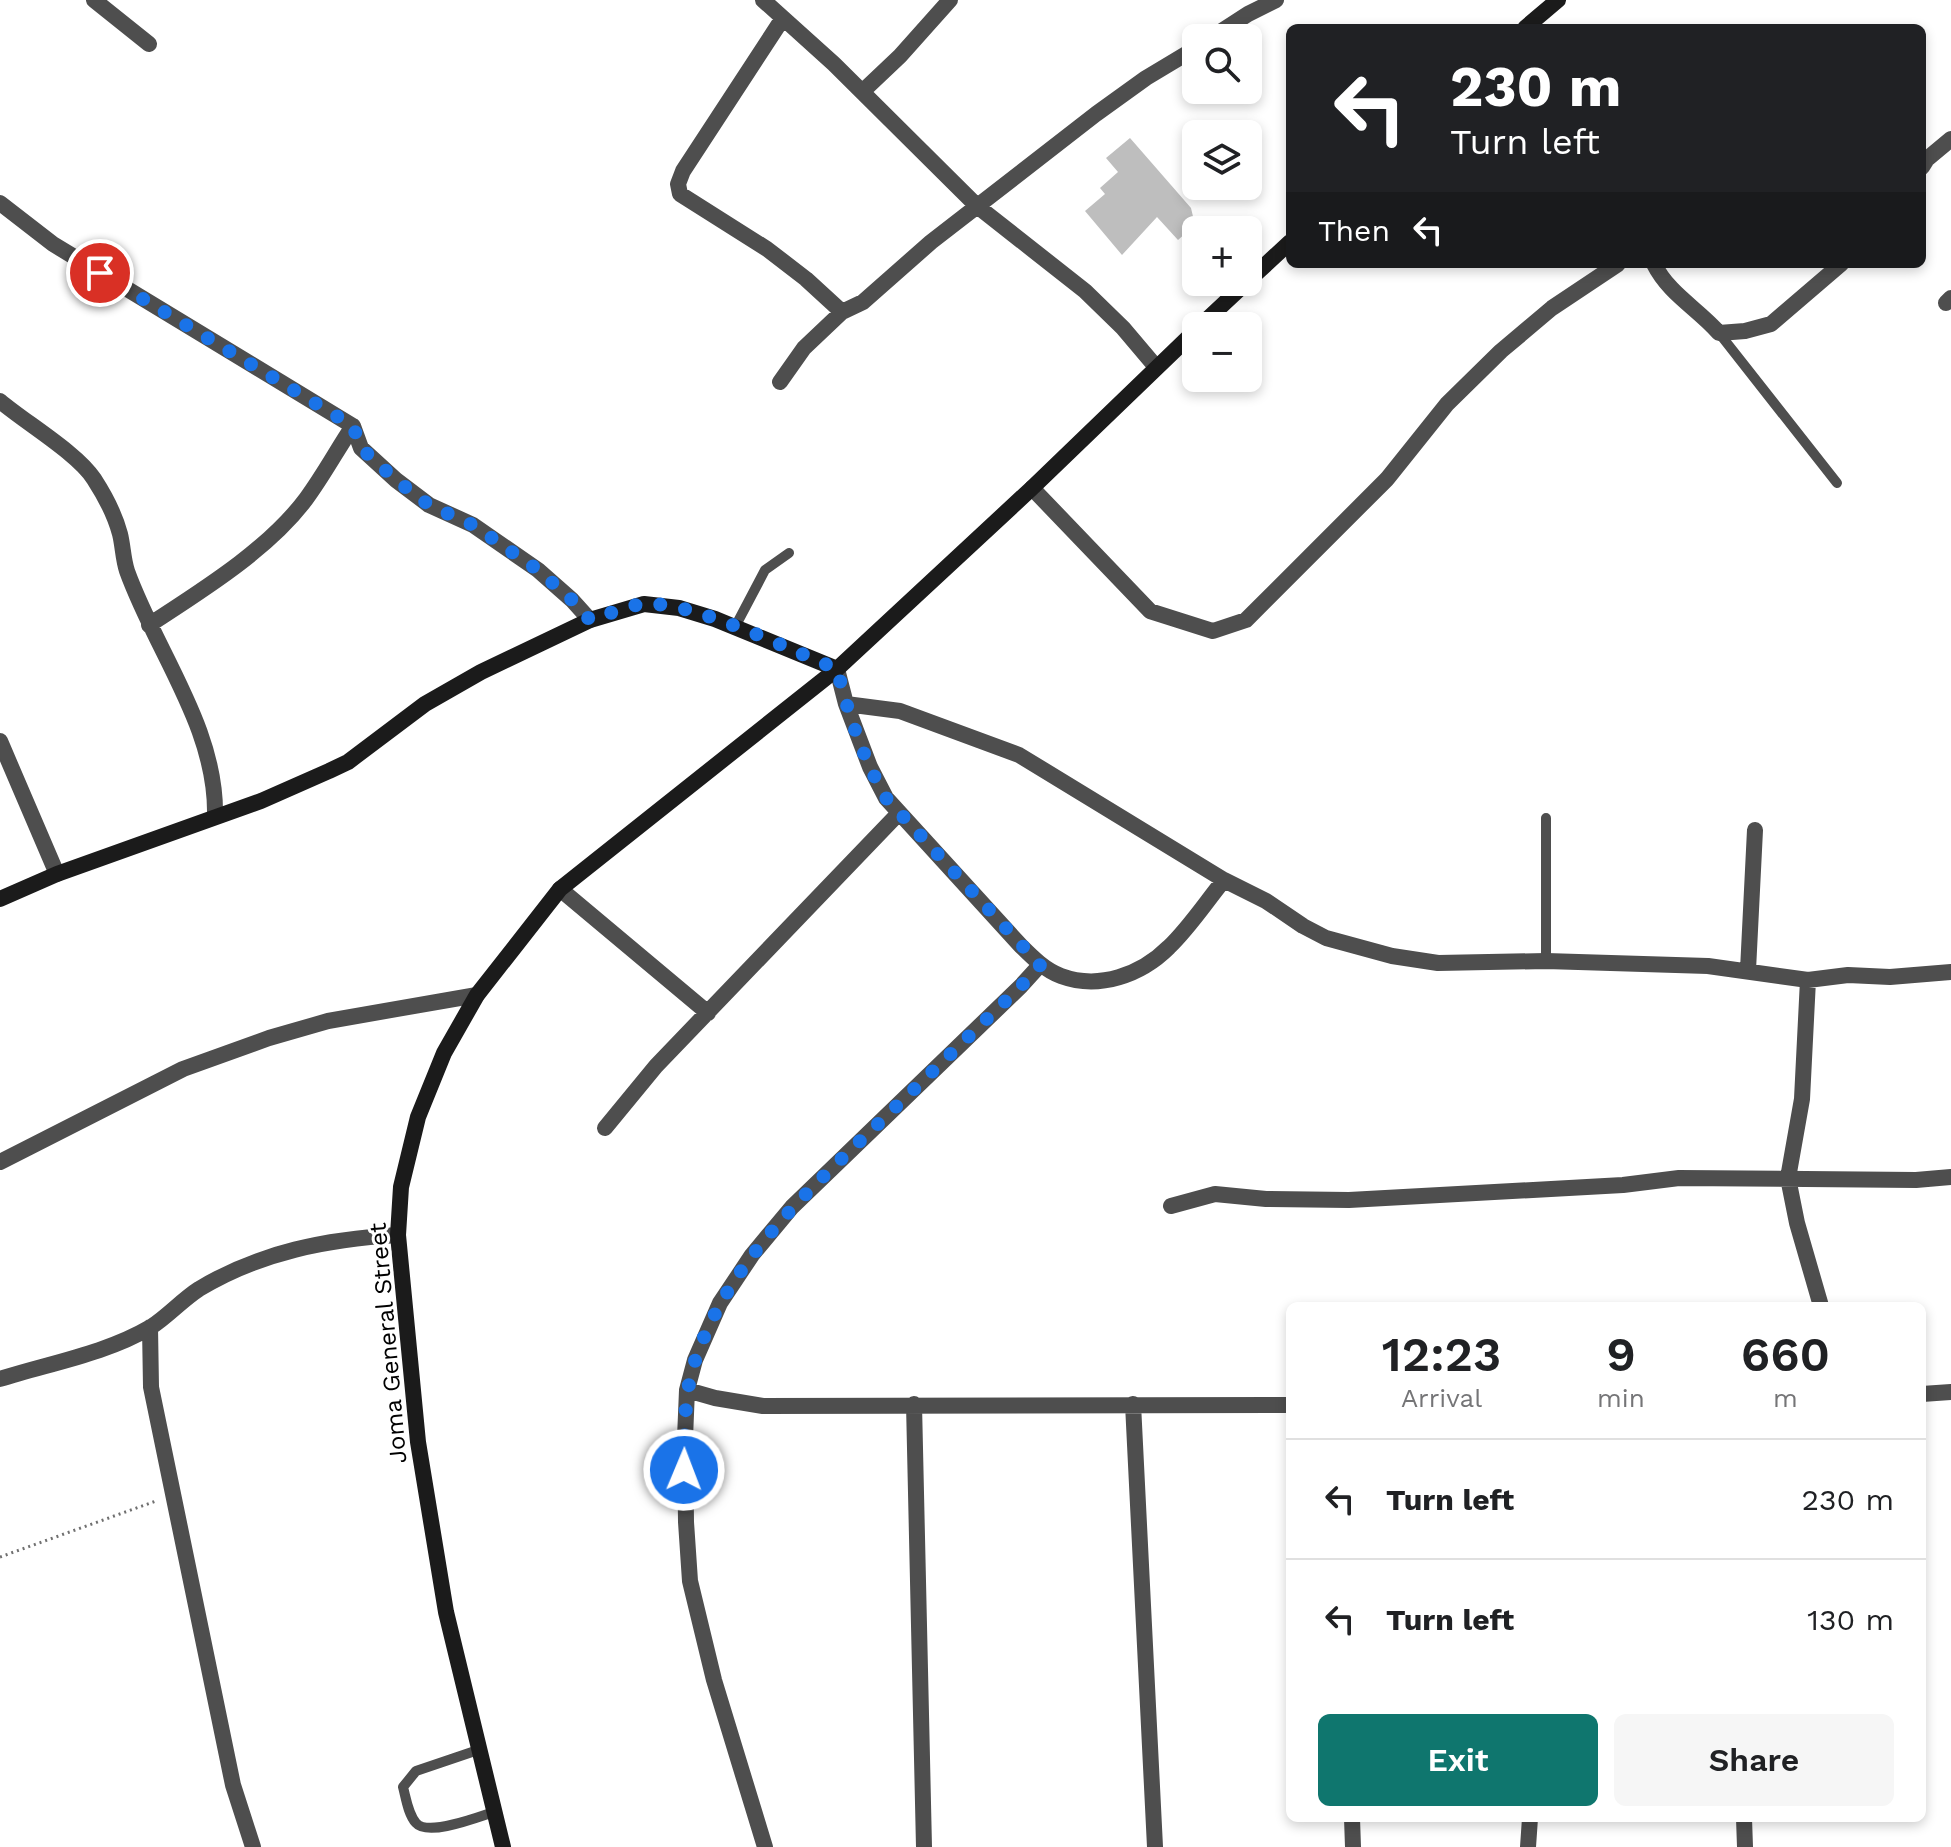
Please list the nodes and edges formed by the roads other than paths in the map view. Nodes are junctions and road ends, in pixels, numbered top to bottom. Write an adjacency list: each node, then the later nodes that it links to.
1 (94, 0): 9 (street)
2 (763, 0): 6 (street)
3 (950, 0): 11 (street)
4 (1276, 0): 7 (street)
5 (1558, 0): 8 (street)
6 (783, 18): 11 (street); 22 (street)
7 (1233, 24)
8 (1530, 24)
9 (149, 44)
10 (1182, 56): 15 (street)
11 (862, 92): 15 (street)
12 (1951, 139): 13 (street)
13 (1926, 161)
14 (0, 203): 29 (street)
15 (977, 206): 22 (street); 26 (street)
16 (1286, 246): 20 (street, Joma General Street)
17 (1612, 268): 31 (street)
18 (1656, 268): 24 (street)
19 (1836, 268): 24 (street)
20 (1262, 269)
21 (1233, 296): 23 (street, Joma General Street)
22 (842, 312): 27 (street)
23 (1215, 312)
24 (1719, 333): 30 (lane)
25 (1182, 343): 26 (street, Joma General Street)
26 (1156, 367): 31 (street, Joma General Street)
27 (780, 382)
28 (0, 401): 34 (street)
29 (353, 426): 33 (street); 34 (street)
30 (1837, 483)
31 (1032, 488): 36 (street, Joma General Street)
32 (789, 553): 35 (lane)
33 (590, 620): 35 (street); 40 (street)
34 (149, 625): 40 (street)
35 (735, 627): 36 (street)
36 (837, 669): 37 (street); 45 (street, Joma General Street)
37 (846, 704): 39 (street); 44 (street)
38 (0, 741): 43 (street)
39 (899, 813): 48 (street); 53 (street)
40 (215, 816): 43 (street)
41 (1546, 818): 47 (lane)
42 (1755, 830): 49 (street)
43 (57, 874): 46 (street)
44 (1224, 880): 47 (street); 48 (street)
45 (560, 889): 52 (street, Joma General Street); 53 (street)
46 (0, 899)
47 (1546, 961): 49 (street)
48 (1040, 965): 63 (street)
49 (1748, 970): 51 (street)
50 (1951, 972): 51 (street)
51 (1808, 980): 57 (street)
52 (477, 995): 55 (street); 59 (street, Joma General Street)
53 (708, 1013): 54 (street)
54 (605, 1128)
55 (0, 1162)
56 (1951, 1177): 57 (street)
57 (1788, 1178): 58 (street); 60 (street)
58 (1171, 1206)
59 (398, 1235): 61 (street); 69 (street, Joma General Street)
60 (1820, 1302)
61 (150, 1327): 62 (street); 74 (street)
62 (0, 1379)
63 (687, 1390): 66 (street); 76 (street)
64 (1951, 1392): 65 (street)
65 (1926, 1394)
66 (914, 1404): 67 (street); 77 (street)
67 (1133, 1404): 68 (street); 78 (street)
68 (1286, 1405)
69 (478, 1750): 70 (street, Joma General Street); 70 (lane)
70 (494, 1812): 75 (street, Joma General Street)
71 (1352, 1822): 79 (street)
72 (1530, 1822): 80 (street)
73 (1744, 1822): 81 (street)
74 (253, 1847)
75 (503, 1847)
76 (765, 1847)
77 (924, 1847)
78 (1155, 1847)
79 (1353, 1847)
80 (1528, 1847)
81 (1745, 1847)

